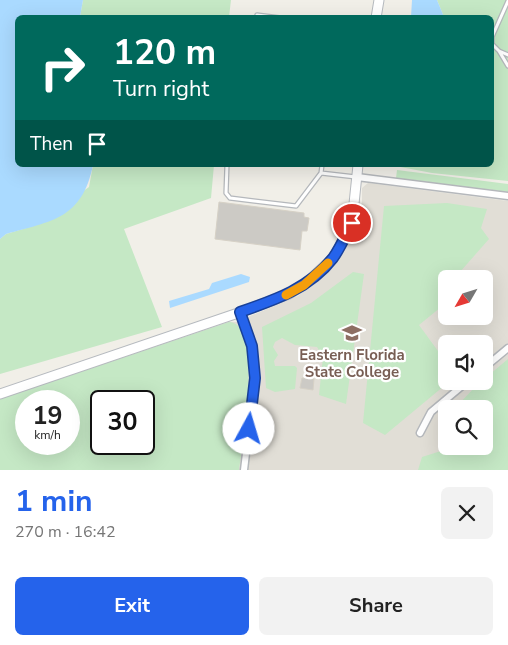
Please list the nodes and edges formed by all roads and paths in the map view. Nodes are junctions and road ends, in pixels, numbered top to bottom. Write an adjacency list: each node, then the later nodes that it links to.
1 (379, 0): 3 (street)
2 (508, 1): 4 (lane)
3 (376, 15)
4 (494, 32)
5 (494, 46): 6 (lane)
6 (499, 51): 7 (lane); 8 (lane)
7 (508, 55)
8 (508, 66)
9 (227, 167): 12 (lane)
10 (322, 167): 12 (lane)
11 (358, 167): 13 (street)
12 (321, 173): 13 (lane)
13 (357, 177): 14 (street); 15 (street)
14 (508, 196)
15 (240, 312): 19 (street); 20 (street)
16 (508, 348): 17 (street)
17 (493, 360)
18 (457, 390): 22 (street)
19 (0, 394)
20 (249, 429): 21 (lane); 23 (street)
21 (257, 430)
22 (420, 433)
23 (244, 470)

